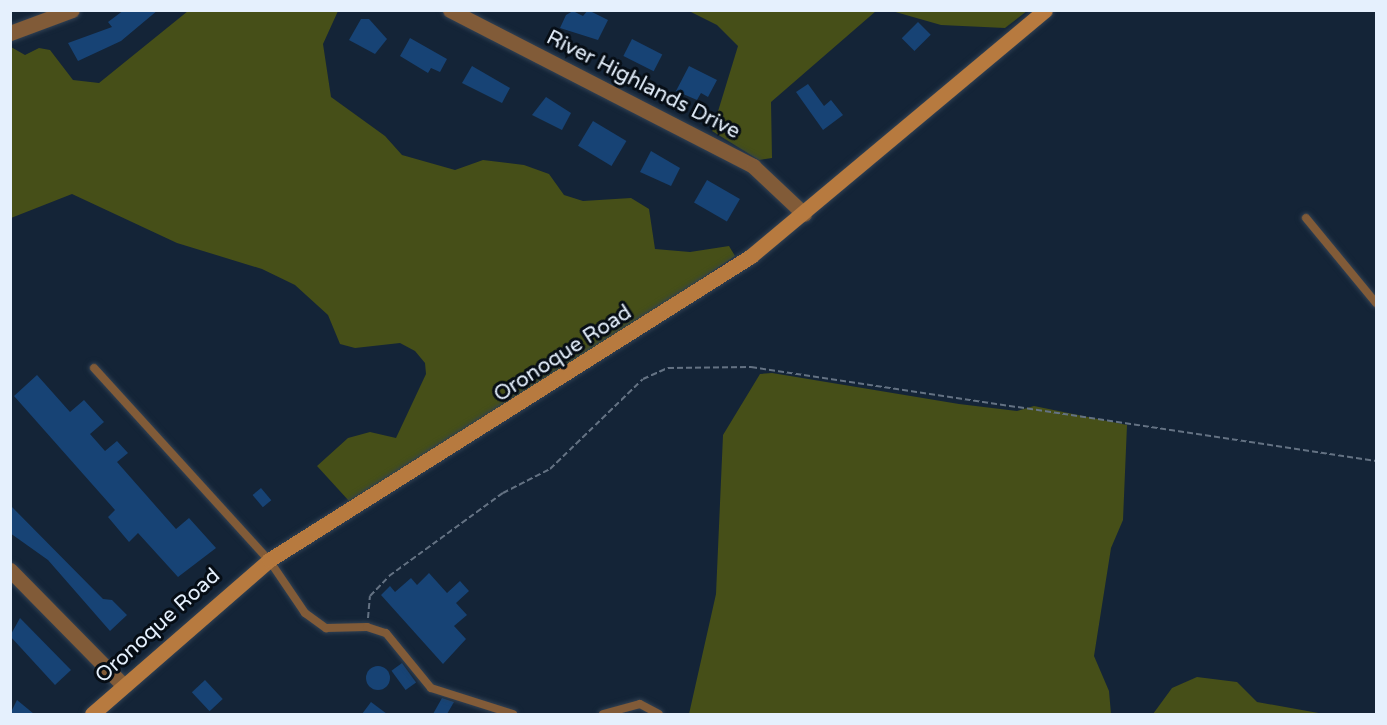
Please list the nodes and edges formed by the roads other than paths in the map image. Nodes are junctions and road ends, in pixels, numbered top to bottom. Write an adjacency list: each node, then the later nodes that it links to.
1 (72, 10): 4 (street)
2 (450, 10): 5 (street, River Highlands Drive)
3 (1045, 10): 5 (street, Oronoque Road)
4 (10, 33)
5 (804, 214): 9 (street, Oronoque Road)
6 (1306, 218): 7 (lane)
7 (1377, 303)
8 (94, 368): 9 (lane)
9 (269, 560): 11 (street, Oronoque Road); 13 (lane)
10 (10, 570): 11 (street)
11 (123, 685): 12 (street, Oronoque Road)
12 (92, 714)
13 (513, 714)
14 (603, 714): 15 (lane)
15 (659, 714)

